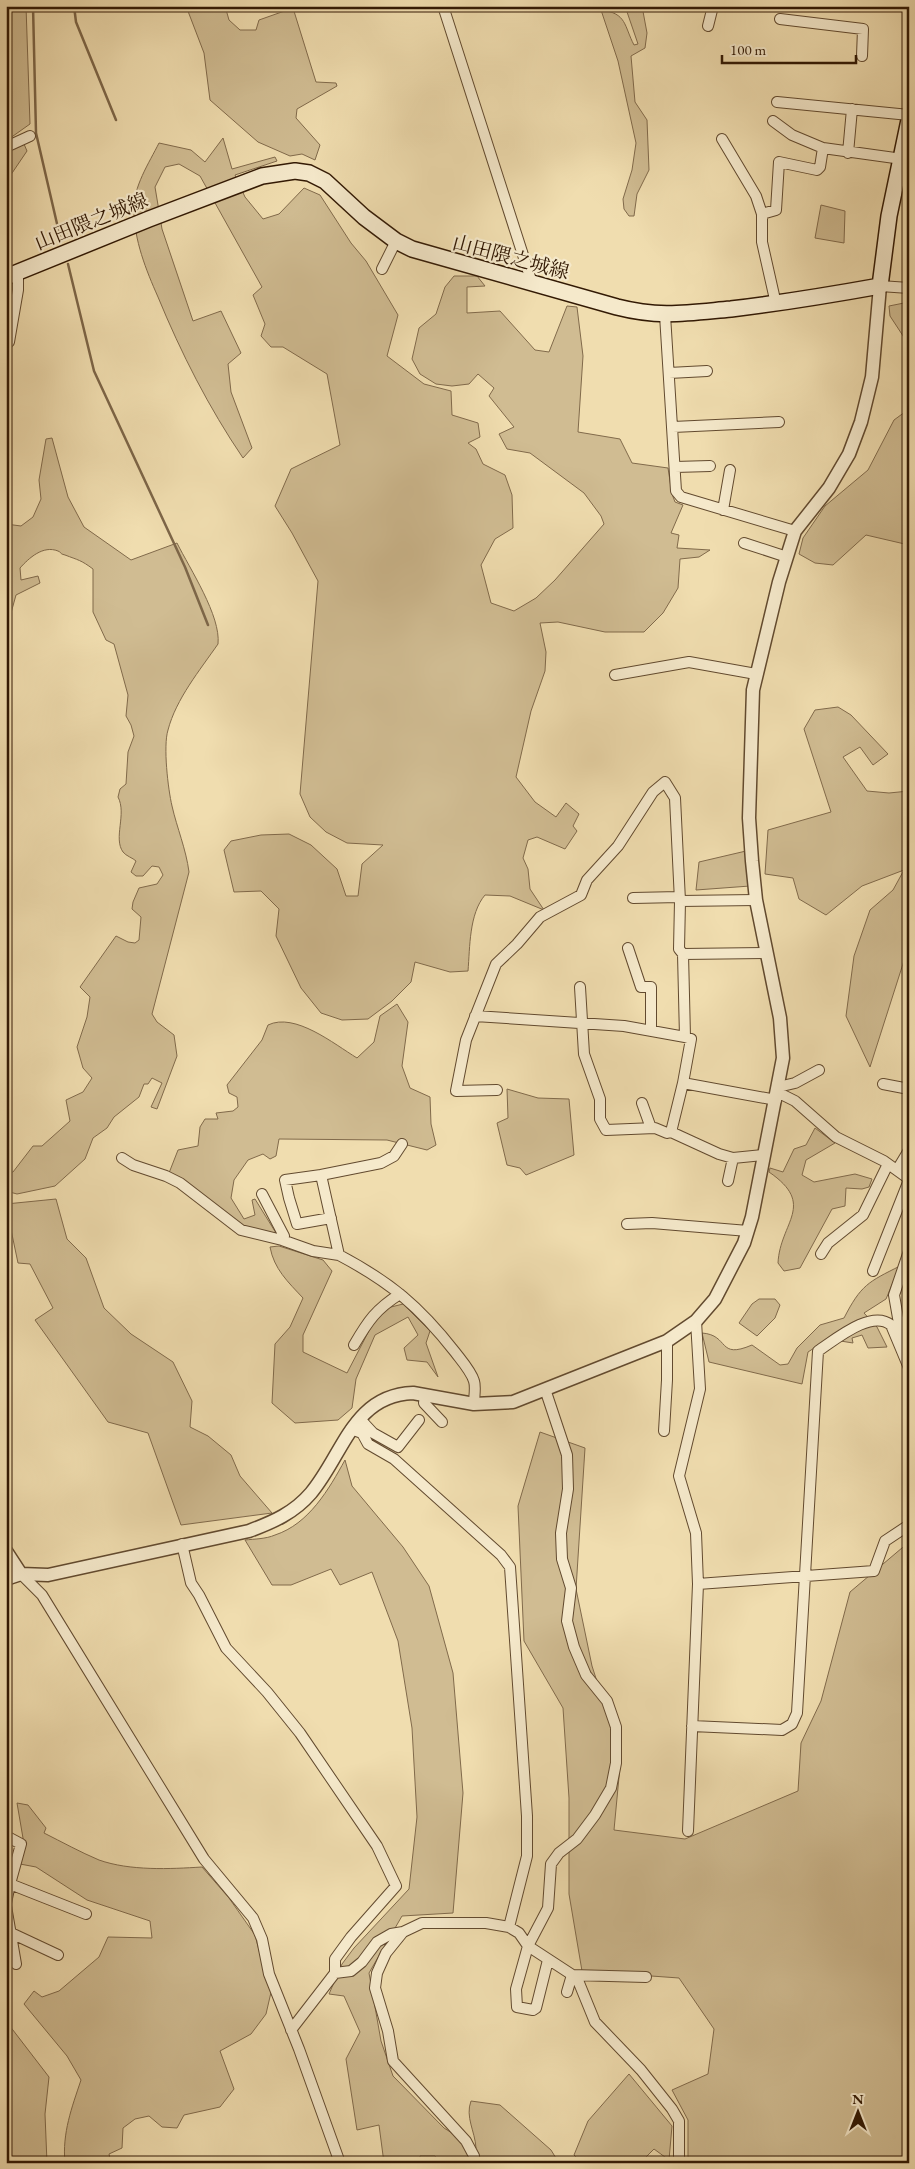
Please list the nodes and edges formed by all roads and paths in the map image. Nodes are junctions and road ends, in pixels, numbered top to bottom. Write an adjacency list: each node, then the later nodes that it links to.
1 (443, 6): 21 (street)
2 (713, 6): 4 (street)
3 (780, 19): 5 (street)
4 (708, 26)
5 (862, 56)
6 (777, 102): 7 (street)
7 (852, 109): 8 (street); 15 (street)
8 (909, 115)
9 (909, 120): 16 (main road)
10 (773, 121): 14 (street)
11 (30, 136): 13 (street)
12 (722, 139): 17 (street)
13 (6, 146)
14 (824, 148): 15 (street); 17 (street)
15 (848, 153): 16 (street)
16 (902, 158): 22 (main road)
17 (762, 214): 24 (street)
18 (396, 241): 19 (street); 20 (main road, 山田隈之城線); 21 (main road, 山田隈之城線)
19 (382, 269)
20 (12, 275): 26 (street)
21 (532, 283): 25 (main road, 山田隈之城線)
22 (880, 286): 23 (street); 24 (main road, 山田隈之城線); 35 (street)
23 (909, 288)
24 (776, 304): 25 (main road, 山田隈之城線)
25 (665, 315): 28 (street)
26 (9, 342)
27 (706, 371): 28 (street)
28 (669, 373): 30 (street)
29 (778, 422): 30 (street)
30 (672, 427): 32 (street)
31 (710, 466): 32 (street)
32 (675, 468): 34 (street)
33 (730, 470): 34 (street)
34 (723, 510): 35 (street)
35 (795, 531): 37 (street)
36 (744, 543): 37 (street)
37 (786, 556): 38 (street)
38 (756, 674): 39 (street); 42 (street)
39 (615, 675)
40 (634, 898): 41 (street)
41 (680, 899): 42 (street); 45 (street); 47 (street)
42 (756, 900): 44 (street)
43 (628, 948): 49 (street)
44 (766, 953): 45 (street); 56 (street)
45 (683, 954): 50 (street)
46 (580, 987): 48 (street)
47 (475, 1016): 48 (street); 55 (street)
48 (581, 1022): 49 (street); 58 (street)
49 (652, 1031): 50 (street)
50 (685, 1037): 52 (street)
51 (819, 1070): 56 (street)
52 (683, 1083): 56 (street); 59 (street)
53 (883, 1084): 54 (street)
54 (909, 1089)
55 (497, 1090)
56 (777, 1093): 62 (street); 66 (street)
57 (642, 1103): 58 (street)
58 (652, 1128): 59 (street)
59 (671, 1132): 64 (street)
60 (402, 1144): 67 (street)
61 (909, 1150): 68 (street)
62 (763, 1155): 64 (street); 74 (street)
63 (122, 1158): 75 (street)
64 (733, 1158): 69 (street)
65 (909, 1160): 68 (street)
66 (888, 1164): 68 (street); 77 (street)
67 (321, 1175): 71 (street); 72 (street)
68 (904, 1175): 79 (street)
69 (728, 1181)
70 (262, 1194): 75 (street)
71 (331, 1218): 72 (street); 78 (street)
72 (297, 1224): 75 (street)
73 (627, 1224): 74 (street)
74 (748, 1231): 81 (street)
75 (283, 1238): 78 (street)
76 (909, 1251): 84 (street)
77 (821, 1254)
78 (339, 1255): 80 (street)
79 (874, 1271)
80 (400, 1294): 83 (street); 88 (street)
81 (696, 1321): 82 (street); 100 (street)
82 (667, 1341): 86 (street); 93 (street)
83 (354, 1345)
84 (909, 1346)
85 (909, 1368): 98 (street)
86 (545, 1389): 88 (street); 110 (street)
87 (425, 1395): 88 (street); 89 (street); 91 (street)
88 (474, 1404)
89 (360, 1419): 90 (street); 92 (street)
90 (419, 1420)
91 (442, 1422)
92 (351, 1429): 95 (street); 107 (street)
93 (664, 1431)
94 (909, 1525): 98 (street)
95 (182, 1544): 97 (street); 114 (street)
96 (6, 1552): 97 (street)
97 (21, 1574): 99 (street); 118 (street)
98 (804, 1575): 100 (street); 101 (street)
99 (6, 1579)
100 (698, 1584): 101 (street)
101 (692, 1726): 102 (street)
102 (688, 1831)
103 (6, 1836): 104 (street)
104 (8, 1883): 105 (street); 106 (street)
105 (6, 1905): 108 (street)
106 (86, 1914)
107 (509, 1927): 109 (street); 110 (street)
108 (9, 1930): 111 (street); 113 (street)
109 (403, 1932): 114 (street); 120 (street)
110 (528, 1946): 112 (street); 112 (street)
111 (58, 1955)
112 (548, 1960): 115 (street)
113 (16, 1964)
114 (335, 1972): 118 (street)
115 (572, 1975): 116 (street); 117 (street); 121 (street)
116 (646, 1977)
117 (567, 1992)
118 (291, 2030): 119 (street)
119 (340, 2163)
120 (476, 2163)
121 (679, 2163)

